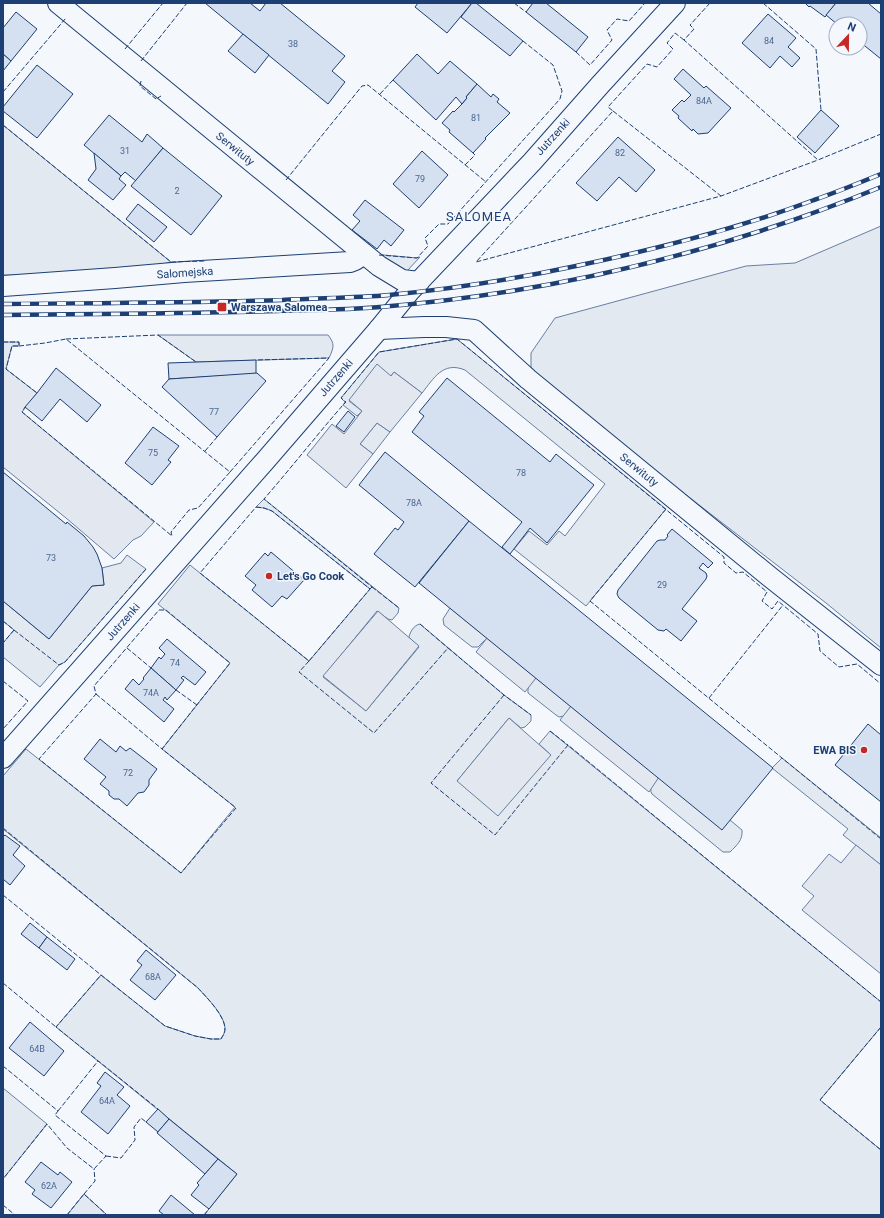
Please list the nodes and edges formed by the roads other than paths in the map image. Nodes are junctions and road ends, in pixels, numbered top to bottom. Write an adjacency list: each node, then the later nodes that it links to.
1 (58, 3): 3 (street, Serwituty)
2 (675, 3): 4 (street, Jutrzenki)
3 (364, 254): 4 (street, Serwituty); 5 (street, Salomejska)
4 (419, 282): 6 (street, Jutrzenki)
5 (3, 286)
6 (379, 330): 7 (street, Serwituty); 8 (street, Jutrzenki)
7 (881, 665)
8 (3, 758)

